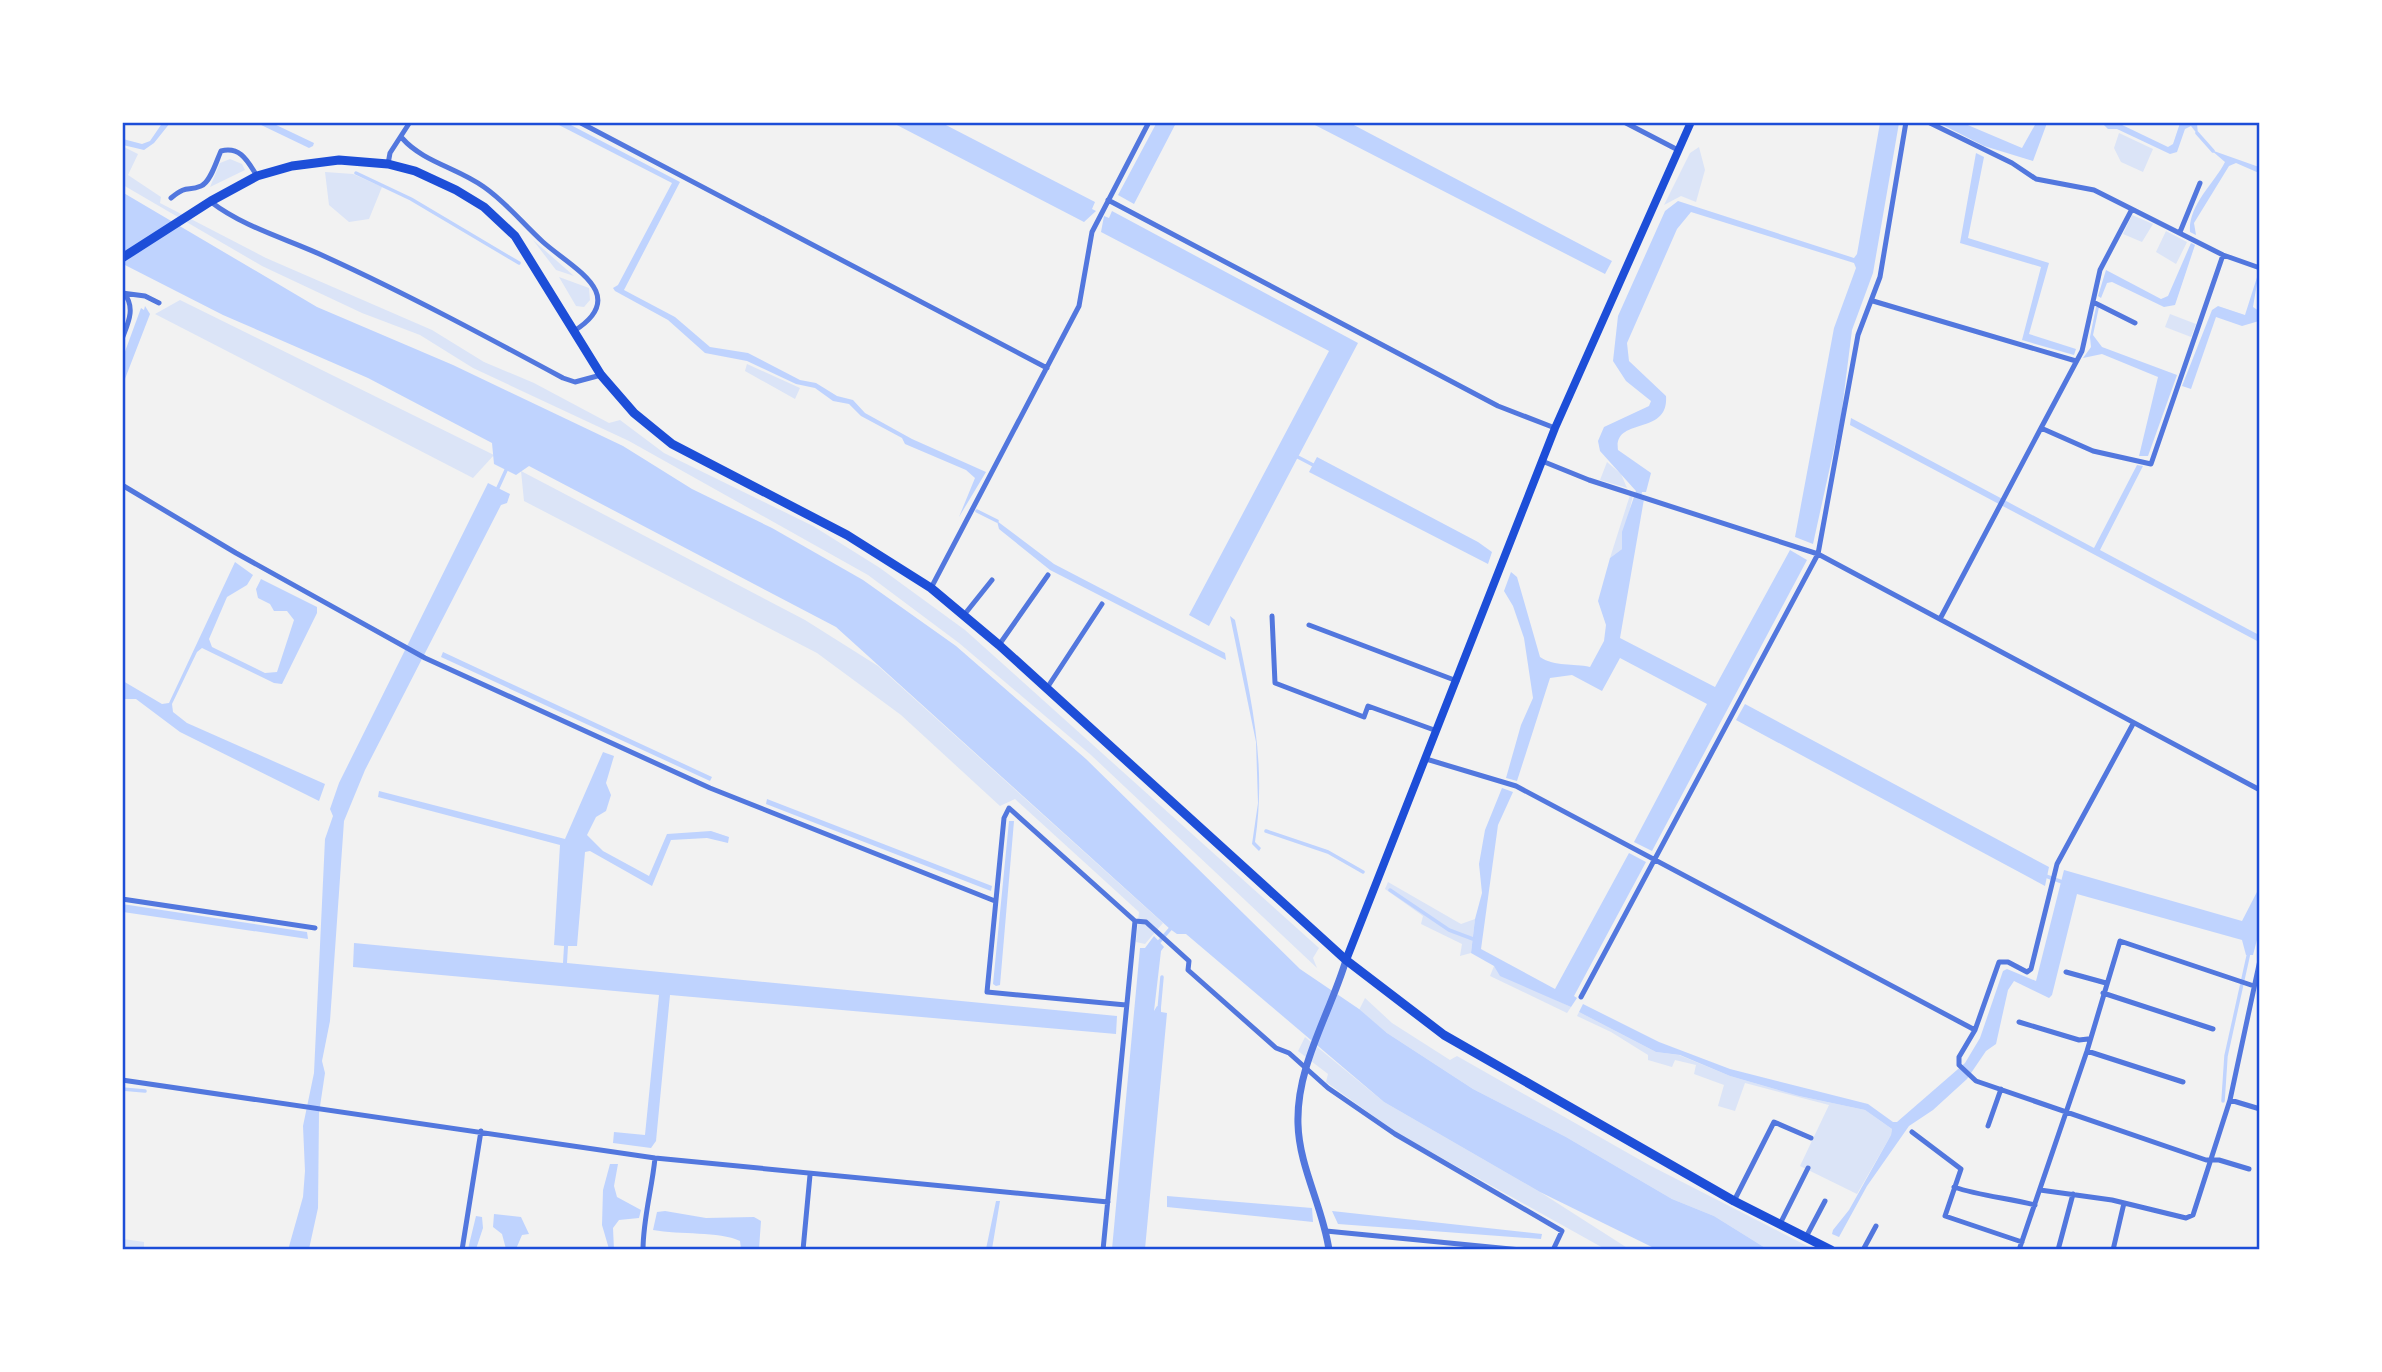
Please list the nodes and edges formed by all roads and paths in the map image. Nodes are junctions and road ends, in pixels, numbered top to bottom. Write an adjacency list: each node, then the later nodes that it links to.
1 (410, 122): 8 (street)
2 (579, 122): 29 (street)
3 (1149, 122): 15 (street)
4 (1625, 122): 9 (street)
5 (1691, 122): 9 (main road)
6 (1906, 122): 22 (street)
7 (1928, 122): 16 (street)
8 (402, 138): 10 (street); 26 (street)
9 (1678, 150): 31 (main road)
10 (388, 164): 11 (main road); 26 (main road)
11 (257, 176): 13 (street); 14 (main road)
12 (2200, 183): 17 (street)
13 (171, 198)
14 (211, 201): 19 (main road); 30 (street)
15 (1108, 201): 29 (street); 31 (street)
16 (2131, 211): 17 (street); 23 (street)
17 (2180, 232): 18 (street)
18 (2223, 255): 20 (street); 32 (street)
19 (122, 258)
20 (2259, 268)
21 (123, 293): 24 (street); 27 (street)
22 (1873, 301): 28 (street); 35 (street)
23 (2093, 302): 25 (street); 28 (street)
24 (159, 303)
25 (2135, 323)
26 (574, 331): 30 (main road)
27 (122, 339)
28 (2079, 356): 32 (street)
29 (1046, 368): 38 (street)
30 (601, 374): 38 (main road)
31 (1555, 428): 33 (main road)
32 (2041, 428): 42 (street)
33 (1542, 461): 35 (street); 45 (main road)
34 (122, 485): 53 (street)
35 (1818, 554): 42 (street); 51 (street)
36 (1048, 575): 44 (street)
37 (992, 580): 40 (street)
38 (931, 587): 40 (main road)
39 (1102, 604): 46 (street)
40 (964, 615): 44 (main road)
41 (1272, 616): 48 (street)
42 (1940, 619): 47 (street)
43 (1309, 625): 45 (street)
44 (999, 645): 46 (main road)
45 (1457, 681): 48 (main road)
46 (1047, 688): 56 (main road)
47 (2133, 724): 50 (street); 65 (street)
48 (1437, 731): 49 (main road)
49 (1426, 759): 51 (street); 56 (main road)
50 (2259, 790)
51 (1655, 860): 62 (street); 65 (street)
52 (122, 900): 55 (street)
53 (995, 901): 54 (street); 63 (street)
54 (1135, 921): 63 (street); 69 (street)
55 (315, 928)
56 (1346, 960): 69 (street); 88 (main road)
57 (2259, 960): 60 (street)
58 (2066, 972): 59 (street)
59 (2106, 983): 60 (street); 61 (street)
60 (2254, 986): 73 (street)
61 (2103, 993): 66 (street); 67 (street)
62 (1581, 997)
63 (1126, 1005): 90 (street)
64 (2019, 1021): 67 (street)
65 (1975, 1030): 72 (street)
66 (2213, 1030)
67 (2088, 1040): 68 (street)
68 (2087, 1051): 71 (street); 75 (street)
69 (1307, 1066): 95 (street); 104 (street)
70 (122, 1080): 77 (street)
71 (2183, 1082)
72 (2001, 1089): 75 (street); 76 (street)
73 (2230, 1100): 74 (street); 81 (street)
74 (2259, 1109)
75 (2065, 1111): 81 (street); 86 (street)
76 (1988, 1126)
77 (481, 1131): 80 (street); 98 (street)
78 (1912, 1132): 85 (street)
79 (1811, 1138): 88 (street)
80 (655, 1158): 84 (street); 99 (street)
81 (2212, 1160): 83 (street); 91 (street)
82 (1808, 1168): 93 (street)
83 (2249, 1169)
84 (810, 1175): 90 (street); 100 (street)
85 (1954, 1187): 92 (street); 97 (street)
86 (2040, 1190): 87 (street); 92 (street)
87 (2073, 1194): 91 (street); 108 (street)
88 (1734, 1200): 93 (main road)
89 (1825, 1201): 96 (street)
90 (1108, 1202): 101 (street)
91 (2124, 1203): 109 (street)
92 (2035, 1205): 97 (street)
93 (1780, 1224): 96 (main road)
94 (1876, 1226): 106 (street)
95 (1326, 1231): 102 (street); 103 (street)
96 (1806, 1237): 105 (main road)
97 (2022, 1242): 107 (street)
98 (462, 1250)
99 (643, 1250)
100 (803, 1250)
101 (1103, 1250)
102 (1329, 1250)
103 (1521, 1250)
104 (1553, 1250)
105 (1831, 1250)
106 (1863, 1250)
107 (2019, 1250)
108 (2058, 1250)
109 (2113, 1250)

